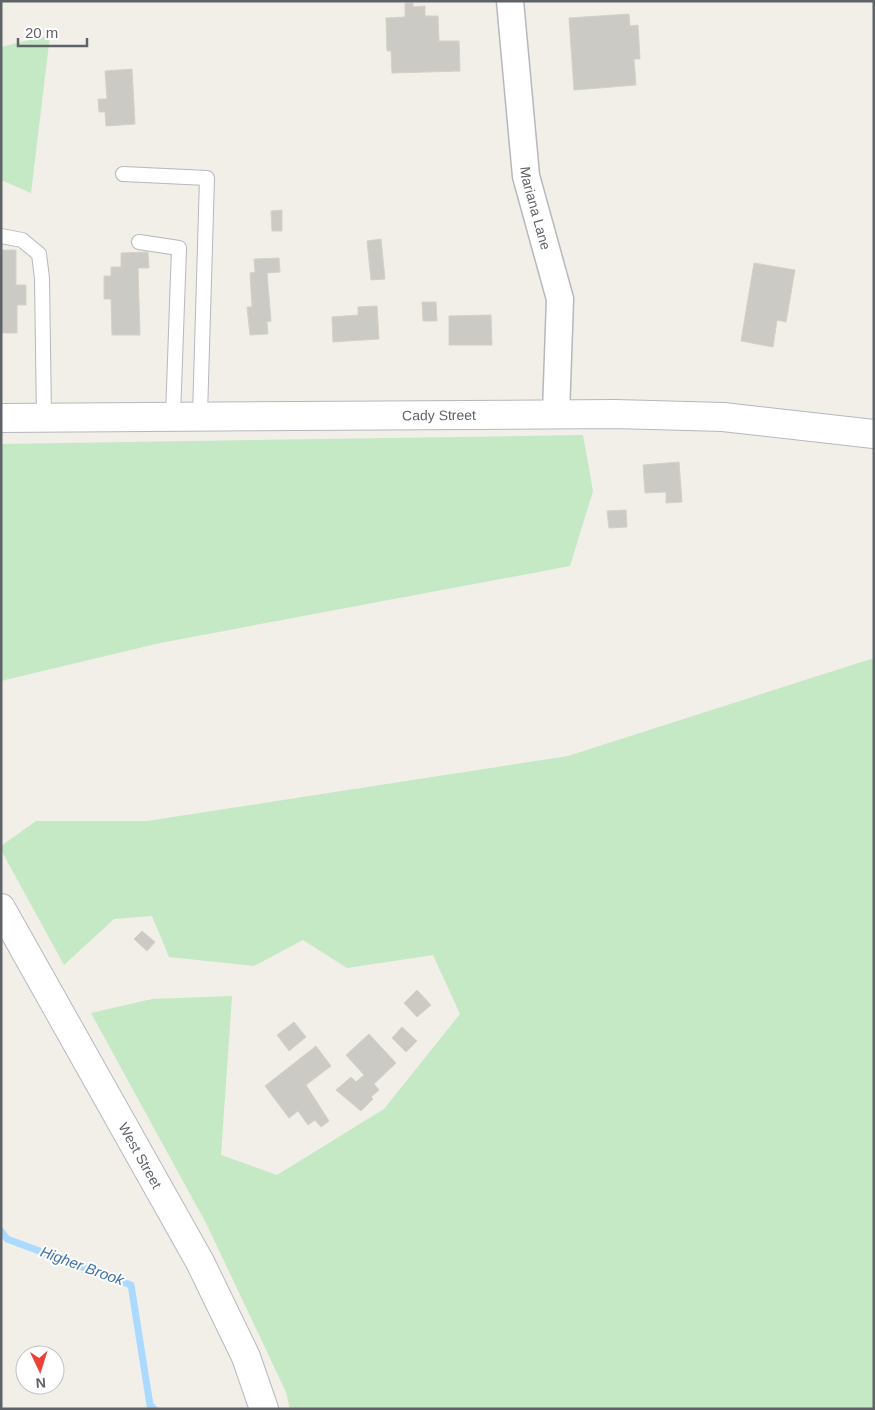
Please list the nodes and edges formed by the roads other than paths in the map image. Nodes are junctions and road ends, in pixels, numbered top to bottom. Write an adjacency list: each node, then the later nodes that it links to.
1 (510, 1): 5 (street, Mariana Lane)
2 (123, 174): 6 (lane)
3 (1, 236): 9 (lane)
4 (139, 242): 7 (lane)
5 (556, 413): 6 (street, Cady Street); 10 (street, Cady Street)
6 (200, 415): 7 (street, Cady Street)
7 (173, 416): 9 (street, Cady Street)
8 (1, 418): 9 (street, Cady Street)
9 (44, 418)
10 (874, 434)
11 (1, 908): 12 (street, West Street)
12 (264, 1409)

